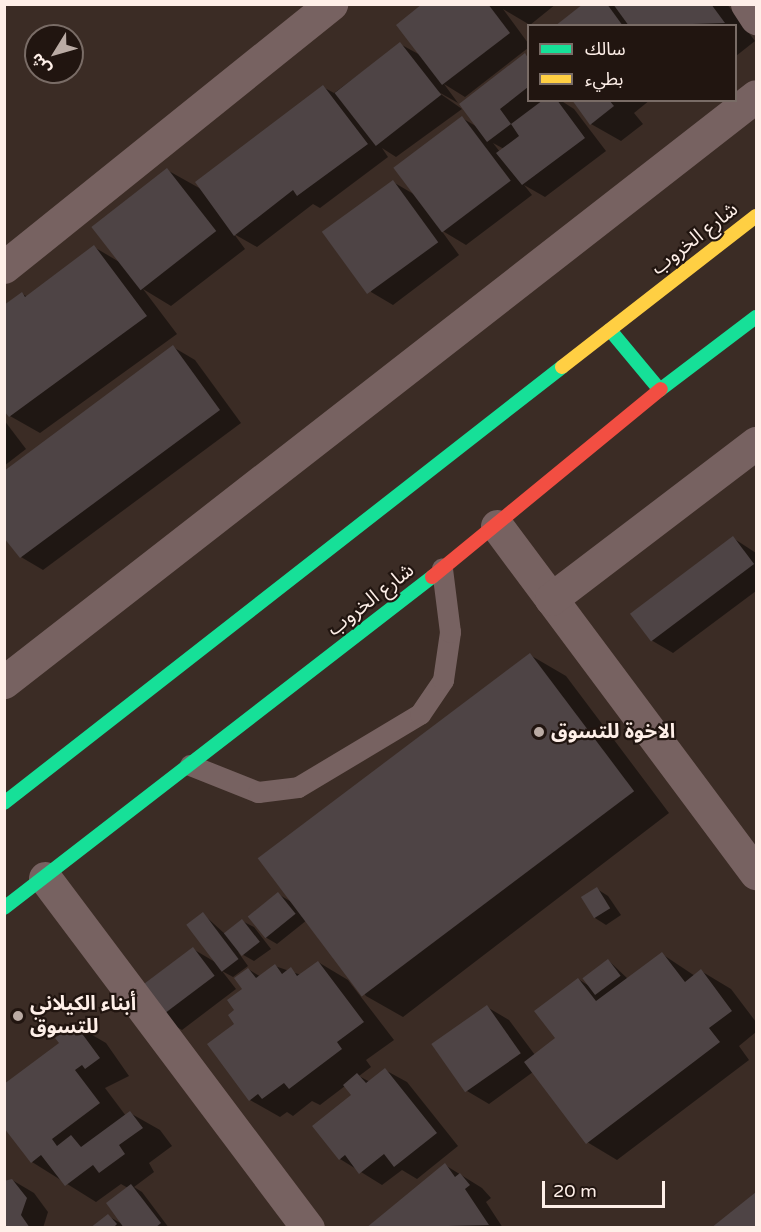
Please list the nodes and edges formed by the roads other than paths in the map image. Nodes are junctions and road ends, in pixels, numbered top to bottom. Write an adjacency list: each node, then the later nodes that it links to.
1 (331, 4): 6 (street)
2 (747, 4): 3 (street)
3 (756, 18)
4 (756, 96): 14 (street)
5 (756, 216): 8 (main road, شارع الخروب)
6 (4, 267)
7 (756, 317): 9 (main road, شارع الخروب)
8 (609, 330): 9 (main road); 16 (main road, شارع الخروب)
9 (660, 390): 11 (main road, شارع الخروب)
10 (756, 443): 13 (street)
11 (497, 526): 12 (main road, شارع الخروب); 13 (street)
12 (442, 570): 15 (main road, شارع الخروب); 15 (lane)
13 (551, 599): 17 (street)
14 (9, 668)
15 (190, 765): 18 (main road, شارع الخروب)
16 (4, 803)
17 (756, 873)
18 (45, 878): 19 (main road, شارع الخروب); 20 (street)
19 (4, 908)
20 (308, 1227)

